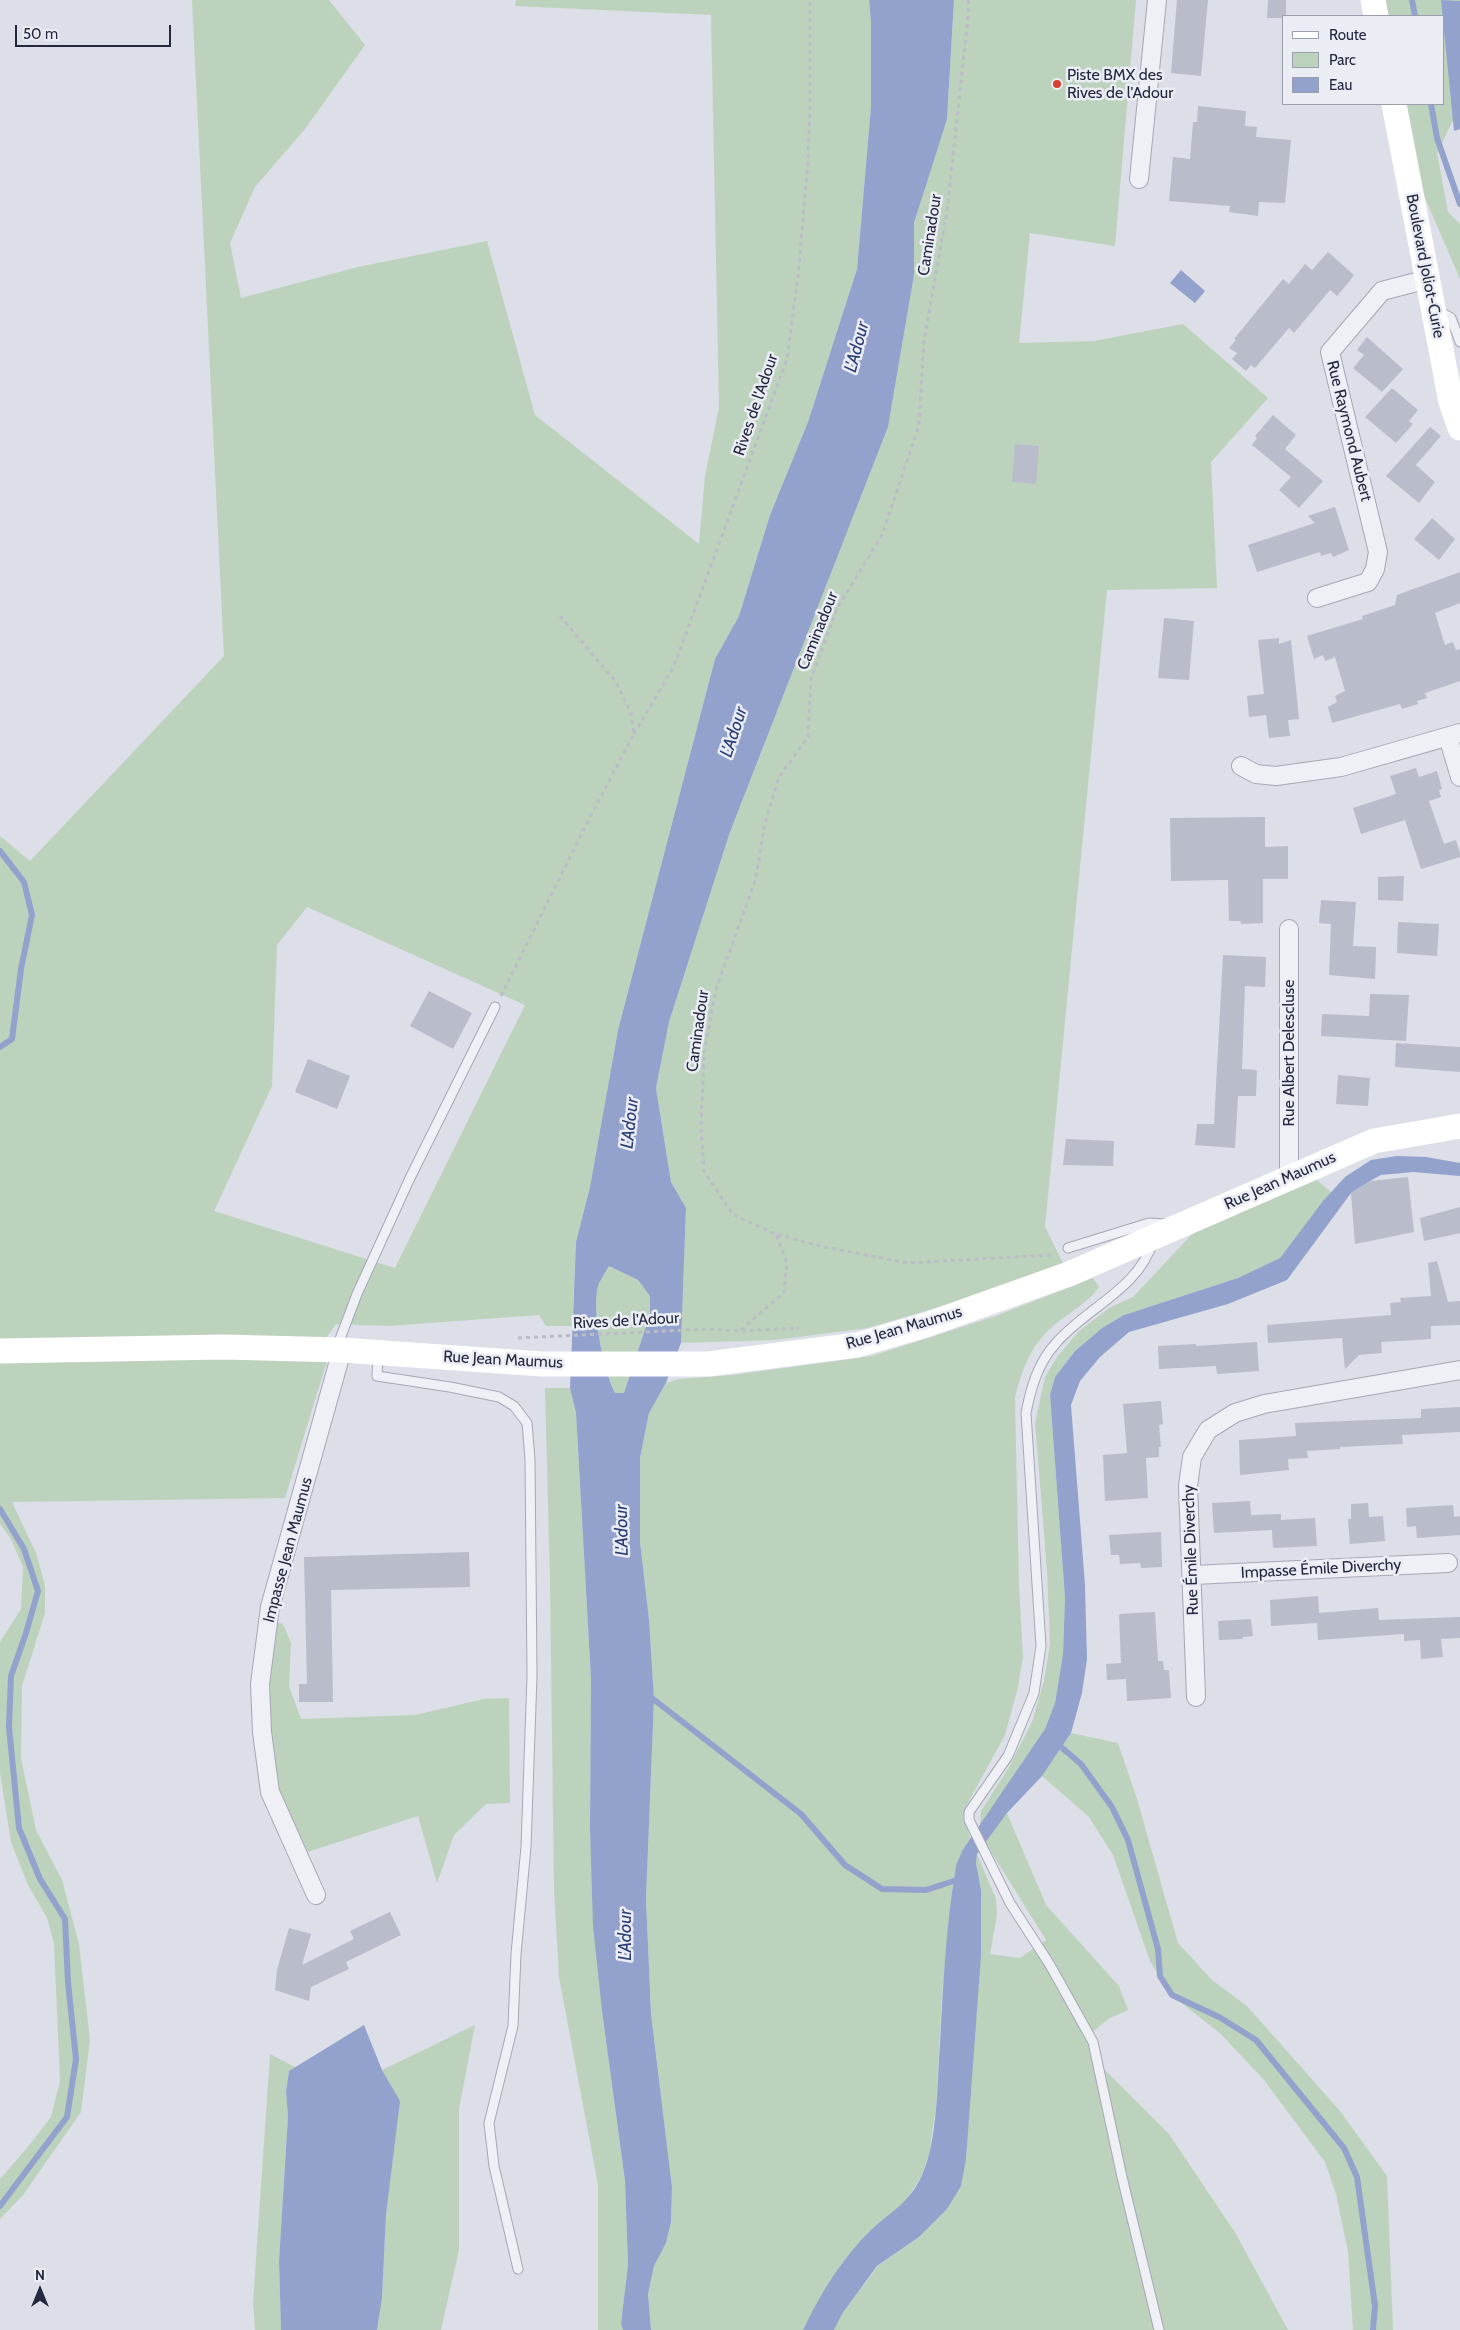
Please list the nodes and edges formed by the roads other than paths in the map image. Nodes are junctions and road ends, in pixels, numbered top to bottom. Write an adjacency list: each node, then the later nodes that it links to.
1 (1157, 0): 5 (street)
2 (1373, 0): 3 (main road)
3 (1376, 15)
4 (1394, 105): 6 (main road, Boulevard Joliot-Curie)
5 (1139, 179)
6 (1428, 279): 7 (main road, Boulevard Joliot-Curie); 10 (street, Rue Raymond Aubert)
7 (1434, 308): 8 (lane); 9 (main road, Boulevard Joliot-Curie)
8 (1460, 342)
9 (1460, 428)
10 (1317, 598)
11 (1454, 735): 12 (street); 13 (street)
12 (1241, 766)
13 (1460, 777)
14 (1289, 929): 17 (street, Rue Albert Delescluse)
15 (495, 1007): 21 (lane)
16 (1460, 1126): 17 (main road, Rue Jean Maumus)
17 (1289, 1176): 18 (main road, Rue Jean Maumus)
18 (1180, 1225): 19 (main road, Rue Jean Maumus); 20 (lane)
19 (1154, 1238): 23 (main road, Rue Jean Maumus); 30 (lane)
20 (1068, 1248)
21 (339, 1350): 22 (main road, Rue Jean Maumus); 23 (main road, Rue Jean Maumus); 28 (street, Impasse Jean Maumus)
22 (0, 1351)
23 (378, 1352): 29 (lane)
24 (1460, 1370): 26 (street, Rue Émile Diverchy)
25 (1448, 1563): 26 (street, Impasse Émile Diverchy)
26 (1193, 1575): 27 (street, Rue Émile Diverchy)
27 (1196, 1697)
28 (316, 1895)
29 (518, 2269)
30 (1159, 2330)

